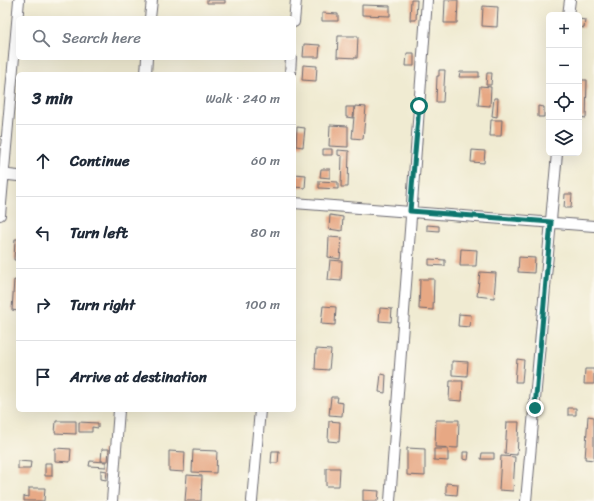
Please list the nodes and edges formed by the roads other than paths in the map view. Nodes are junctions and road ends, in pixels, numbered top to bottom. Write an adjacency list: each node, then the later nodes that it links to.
1 (19, 0): 7 (street)
2 (152, 0): 8 (street)
3 (296, 0): 9 (street)
4 (427, 0): 19 (street)
5 (570, 0): 6 (street)
6 (568, 12)
7 (17, 16)
8 (150, 16)
9 (295, 16)
10 (16, 31): 16 (street)
11 (147, 60): 13 (street)
12 (291, 60): 14 (street)
13 (146, 72)
14 (290, 72)
15 (557, 156): 21 (street)
16 (2, 175): 17 (street); 20 (street)
17 (16, 176)
18 (296, 203): 19 (street)
19 (410, 211): 21 (street); 27 (street)
20 (0, 215)
21 (551, 222): 22 (street); 28 (street)
22 (594, 226)
23 (119, 412): 25 (street)
24 (260, 412): 26 (street)
25 (112, 501)
26 (252, 501)
27 (390, 501)
28 (526, 501)

